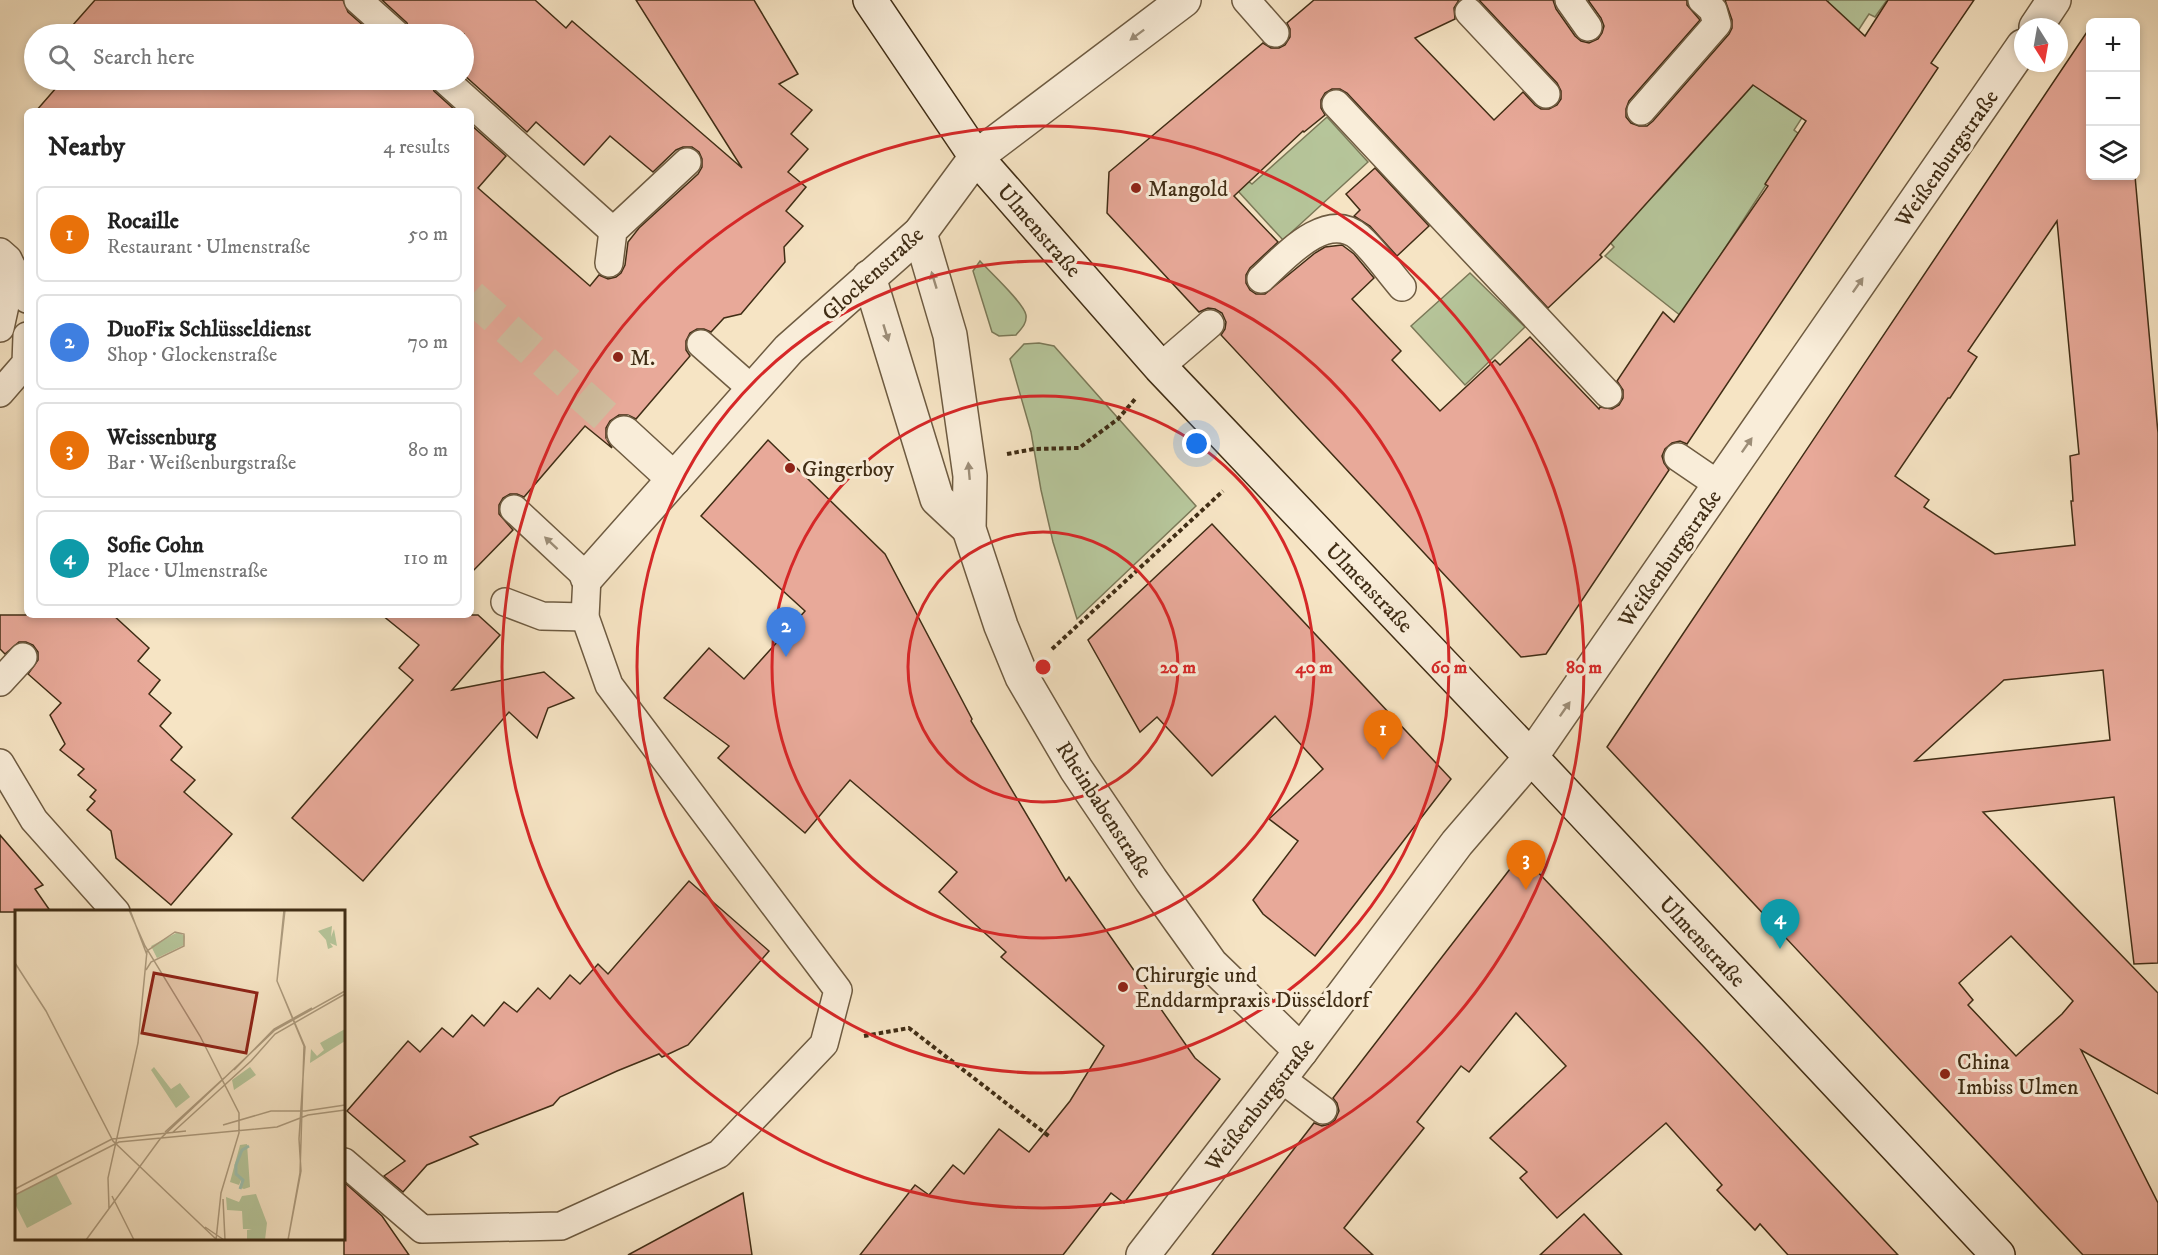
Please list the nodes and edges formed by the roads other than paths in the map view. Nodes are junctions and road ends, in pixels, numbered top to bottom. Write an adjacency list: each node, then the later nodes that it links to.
1 (358, 0): 10 (lane)
2 (870, 0): 18 (street, Ulmenstraße)
3 (1184, 0): 18 (street, Glockenstraße, one-way to 18)
4 (1246, 0): 12 (lane)
5 (1569, 0): 11 (lane)
6 (1702, 0): 17 (lane)
7 (2055, 0): 9 (street)
8 (1469, 12): 15 (lane)
9 (2042, 18)
10 (385, 24)
11 (1588, 27)
12 (1275, 33)
13 (2014, 59): 39 (street, Weißenburgstraße, one-way to 13)
14 (457, 90): 20 (lane)
15 (1546, 94)
16 (1336, 104): 35 (lane)
17 (1641, 111)
18 (976, 157): 21 (street, Glockenstraße); 32 (street, Ulmenstraße)
19 (687, 162): 20 (lane)
20 (613, 231): 23 (lane)
21 (920, 233): 24 (street, Glockenstraße); 41 (street, Rheinbabenstraße, one-way to 21)
22 (7, 261): 27 (lane); 29 (lane)
23 (609, 263)
24 (868, 277): 33 (street, Glockenstraße); 41 (street, Rheinbabenstraße, one-way to 41)
25 (1261, 279): 26 (lane)
26 (1402, 287)
27 (24, 293)
28 (1210, 324): 32 (lane)
29 (0, 328)
30 (701, 344): 33 (lane)
31 (24, 365): 34 (lane)
32 (1160, 367): 47 (street, Ulmenstraße)
33 (753, 390): 38 (street, Glockenstraße)
34 (0, 393)
35 (1608, 394)
36 (624, 433): 38 (street)
37 (1678, 457): 39 (lane)
38 (674, 479): 42 (street, Glockenstraße)
39 (1719, 485): 47 (street, Weißenburgstraße, one-way to 39)
40 (514, 510): 42 (lane, one-way to 40)
41 (969, 529): 50 (street, Rheinbabenstraße)
42 (588, 577): 44 (lane)
43 (505, 602): 44 (lane)
44 (585, 617): 53 (lane)
45 (23, 657): 46 (lane)
46 (0, 682)
47 (1531, 757): 50 (street, Weißenburgstraße); 55 (street, Ulmenstraße)
48 (0, 763): 49 (lane)
49 (114, 910)
50 (1301, 1051): 51 (street, Weißenburgstraße)
51 (1279, 1077): 52 (lane); 54 (street, Weißenburgstraße)
52 (1323, 1110)
53 (345, 1163)
54 (1143, 1255)
55 (1998, 1255)

